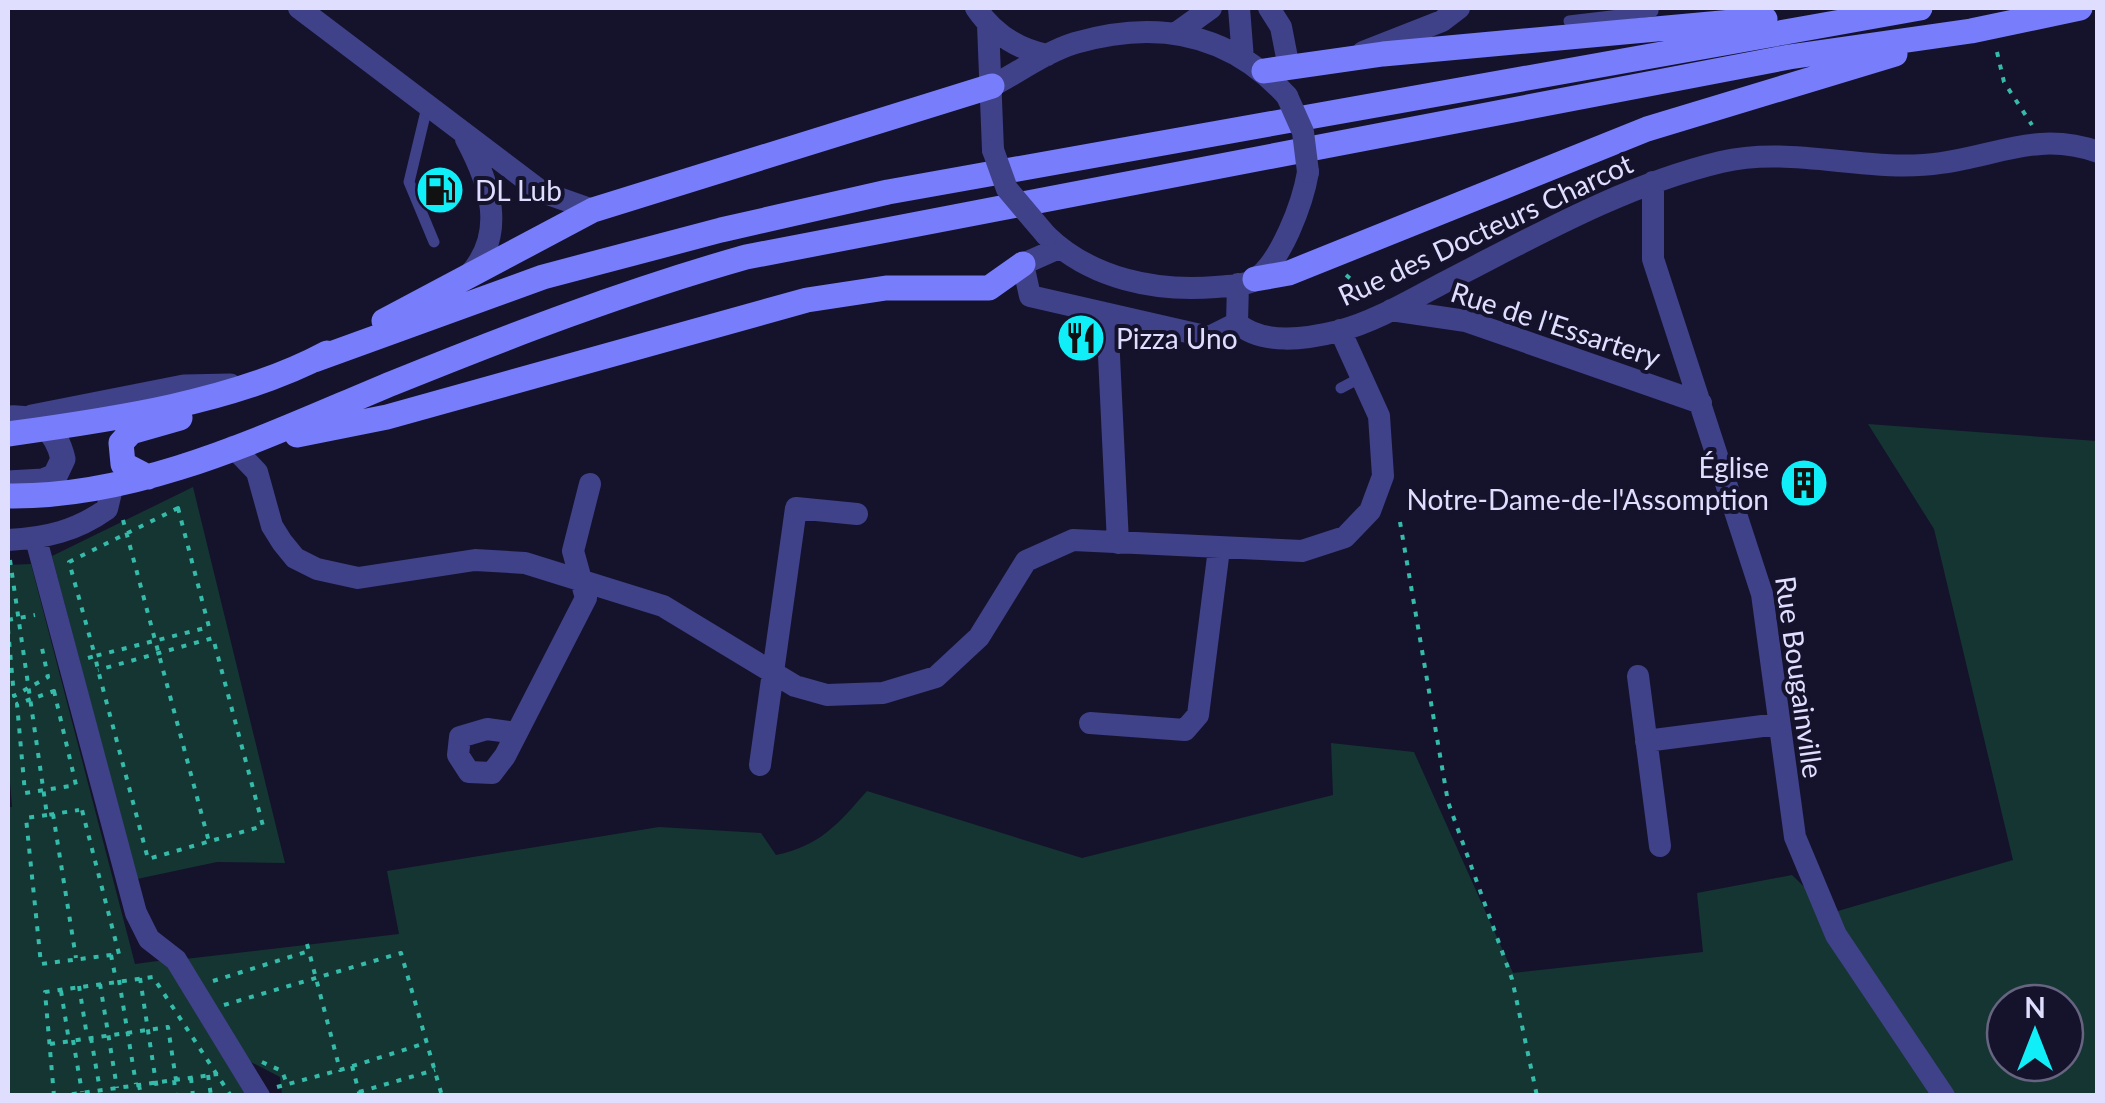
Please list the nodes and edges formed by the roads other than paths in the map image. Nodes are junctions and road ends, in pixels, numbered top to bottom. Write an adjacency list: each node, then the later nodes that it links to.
1 (299, 8): 18 (street)
2 (1211, 8): 13 (street)
3 (1239, 8): 16 (street)
4 (1268, 8): 16 (street)
5 (1653, 8): 11 (lane)
6 (1890, 8): 15 (main road)
7 (1920, 8): 32 (main road)
8 (2080, 8): 12 (main road)
9 (1441, 12): 15 (street)
10 (982, 16): 14 (street); 17 (street)
11 (1569, 20)
12 (1972, 32): 27 (main road); 36 (main road)
13 (1175, 34): 14 (street); 16 (street)
14 (1047, 54): 17 (street)
15 (1346, 59): 16 (main road)
16 (1266, 66): 27 (street, bridge)
17 (992, 86): 22 (main road); 24 (street, bridge)
18 (427, 107): 19 (street); 23 (lane)
19 (464, 136): 22 (street); 26 (street)
20 (2098, 152): 21 (street, Rue des Docteurs Charcot)
21 (1653, 182): 28 (street, Rue des Docteurs Charcot); 33 (street, Rue Bougainville)
22 (593, 210): 26 (main road)
23 (434, 242)
24 (1053, 242): 25 (street); 27 (street)
25 (1023, 264): 29 (street, Rue des Docteurs Charcot); 36 (main road)
26 (465, 279): 32 (main road)
27 (1246, 282): 30 (street)
28 (1388, 311): 31 (street, Rue des Docteurs Charcot); 33 (street, Rue de l'Essartery)
29 (1107, 314): 30 (street, Rue des Docteurs Charcot); 45 (street)
30 (1244, 329): 31 (street, Rue des Docteurs Charcot)
31 (1340, 330): 46 (street)
32 (309, 363): 34 (main road); 37 (main road)
33 (1700, 403): 51 (street, Rue Bougainville)
34 (29, 421): 35 (main road); 38 (street)
35 (8, 434)
36 (233, 447): 37 (main road); 47 (street)
37 (148, 477): 41 (main road)
38 (8, 483)
39 (590, 484): 47 (street)
40 (8, 496): 41 (main road)
41 (110, 496): 43 (street)
42 (857, 514): 48 (street)
43 (36, 539): 44 (street); 56 (street)
44 (8, 543)
45 (1118, 543): 46 (street); 48 (street)
46 (1219, 549): 50 (street)
47 (579, 576): 48 (street); 52 (street)
48 (772, 672): 54 (street)
49 (1638, 676): 53 (street)
50 (1090, 723)
51 (1778, 724): 53 (street); 57 (street, Rue Bougainville)
52 (516, 733)
53 (1646, 741): 55 (street)
54 (760, 764)
55 (1660, 846)
56 (258, 1094)
57 (1944, 1096)

